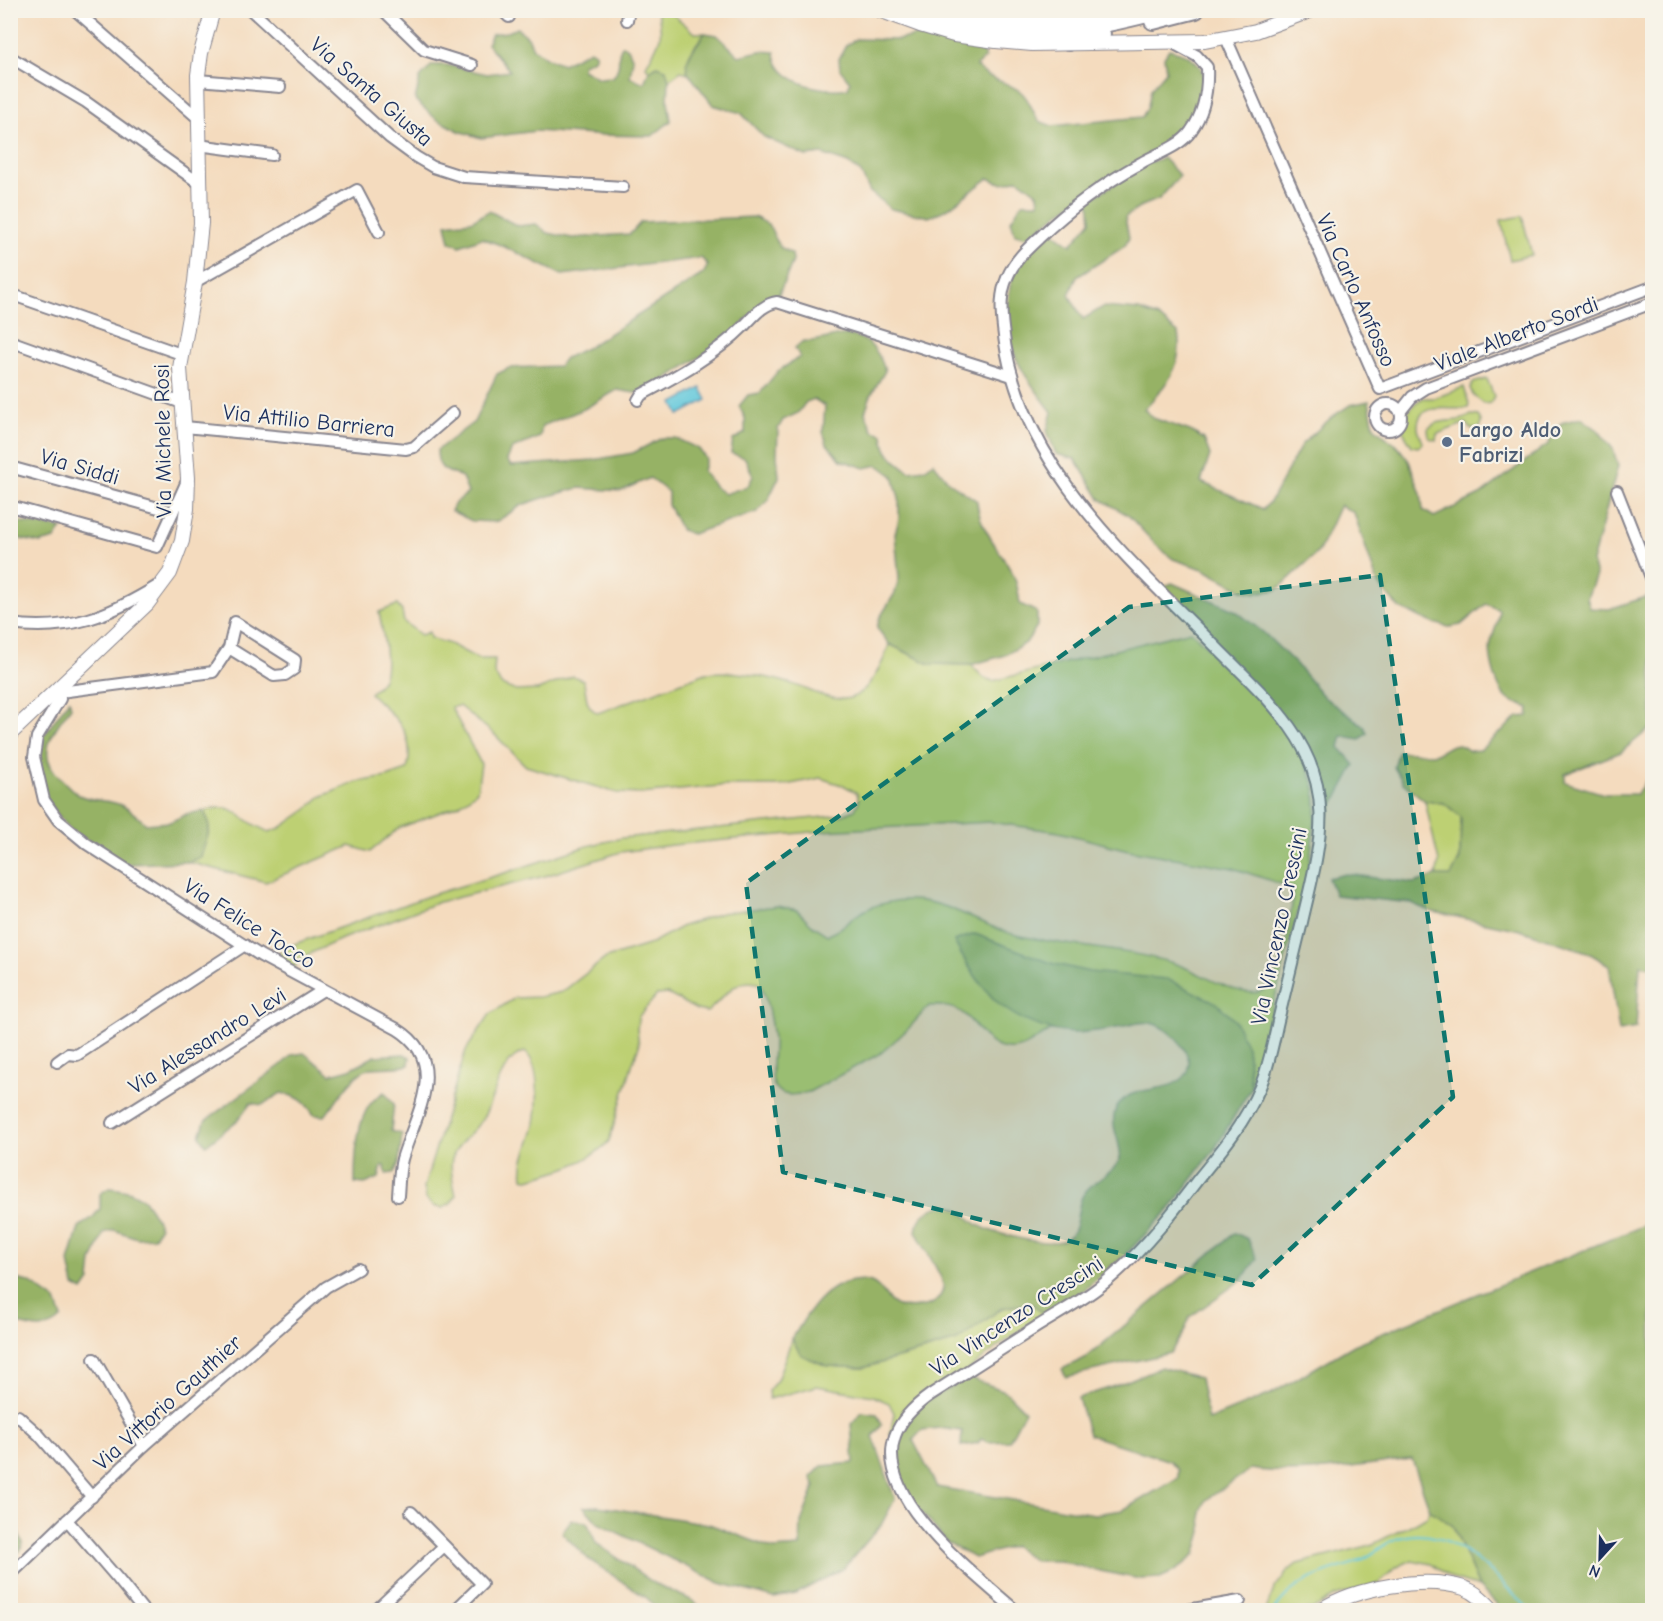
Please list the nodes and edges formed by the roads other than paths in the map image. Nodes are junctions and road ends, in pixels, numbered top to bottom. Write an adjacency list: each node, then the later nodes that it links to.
1 (75, 10): 19 (street)
2 (213, 10): 17 (street, Via Michele Rosi)
3 (251, 10): 23 (street, Via Santa Giusta)
4 (382, 10): 16 (street)
5 (879, 10): 13 (street)
6 (915, 10): 9 (highway)
7 (965, 10): 8 (highway)
8 (1110, 10)
9 (1163, 10)
10 (1196, 10): 13 (highway)
11 (1312, 10): 12 (street)
12 (1226, 38): 14 (street); 34 (street, Via Carlo Anfosso)
13 (1068, 42): 14 (street)
14 (1173, 43): 33 (street, Via Vincenzo Crescini)
15 (10, 57): 22 (street)
16 (472, 65)
17 (198, 80): 18 (street); 19 (street, Via Michele Rosi)
18 (280, 87)
19 (198, 118): 20 (street, Via Michele Rosi)
20 (198, 145): 21 (street); 22 (street, Via Michele Rosi)
21 (272, 155)
22 (199, 183): 25 (street, Via Michele Rosi)
23 (622, 187)
24 (379, 232): 25 (street)
25 (195, 282): 32 (street, Via Michele Rosi)
26 (1653, 288): 28 (street, Via Carlo Anfosso)
27 (10, 294): 32 (street)
28 (1619, 300): 30 (street); 34 (street, Via Carlo Anfosso)
29 (1653, 303): 30 (street, Viale Alberto Sordi)
30 (1624, 313): 38 (street, Viale Alberto Sordi)
31 (10, 341): 36 (street)
32 (182, 354): 36 (street, Via Michele Rosi)
33 (1012, 376): 35 (street); 70 (street, Via Vincenzo Crescini)
34 (1380, 389): 37 (street)
35 (638, 400)
36 (182, 403): 40 (street, Via Michele Rosi)
37 (1384, 405): 38 (street); 38 (street)
38 (1400, 412)
39 (453, 413): 40 (street, Via Attilio Barriera)
40 (184, 427): 42 (street, Via Michele Rosi)
41 (10, 467): 45 (street, Via Siddi)
42 (188, 478): 45 (street); 46 (street, Via Michele Rosi)
43 (1617, 491): 47 (street)
44 (10, 506): 45 (street)
45 (173, 512)
46 (166, 580): 48 (street); 50 (street, Via Michele Rosi)
47 (1653, 580)
48 (10, 624)
49 (229, 648): 49 (street); 50 (street)
50 (60, 689): 51 (street, Via Michele Rosi); 52 (street, Via Felice Tocco)
51 (10, 734)
52 (245, 945): 53 (street, Via Felice Tocco); 54 (street)
53 (323, 990): 55 (street, Via Alessandro Levi); 56 (street, Via Felice Tocco)
54 (57, 1062)
55 (112, 1123)
56 (398, 1196)
57 (358, 1269): 60 (street, Via Vittorio Gauthier)
58 (94, 1359): 60 (street)
59 (18, 1416): 61 (street)
60 (144, 1446): 61 (street, Via Vittorio Gauthier)
61 (92, 1497): 63 (street, Via Vittorio Gauthier)
62 (411, 1512): 64 (street)
63 (67, 1520): 65 (street, Via Vittorio Gauthier); 67 (street)
64 (444, 1546): 68 (street); 69 (street)
65 (10, 1575)
66 (1240, 1601): 71 (street)
67 (143, 1611)
68 (376, 1611)
69 (455, 1611)
70 (1015, 1611)
71 (1187, 1611)
72 (1320, 1611): 73 (street)
73 (1493, 1611)

